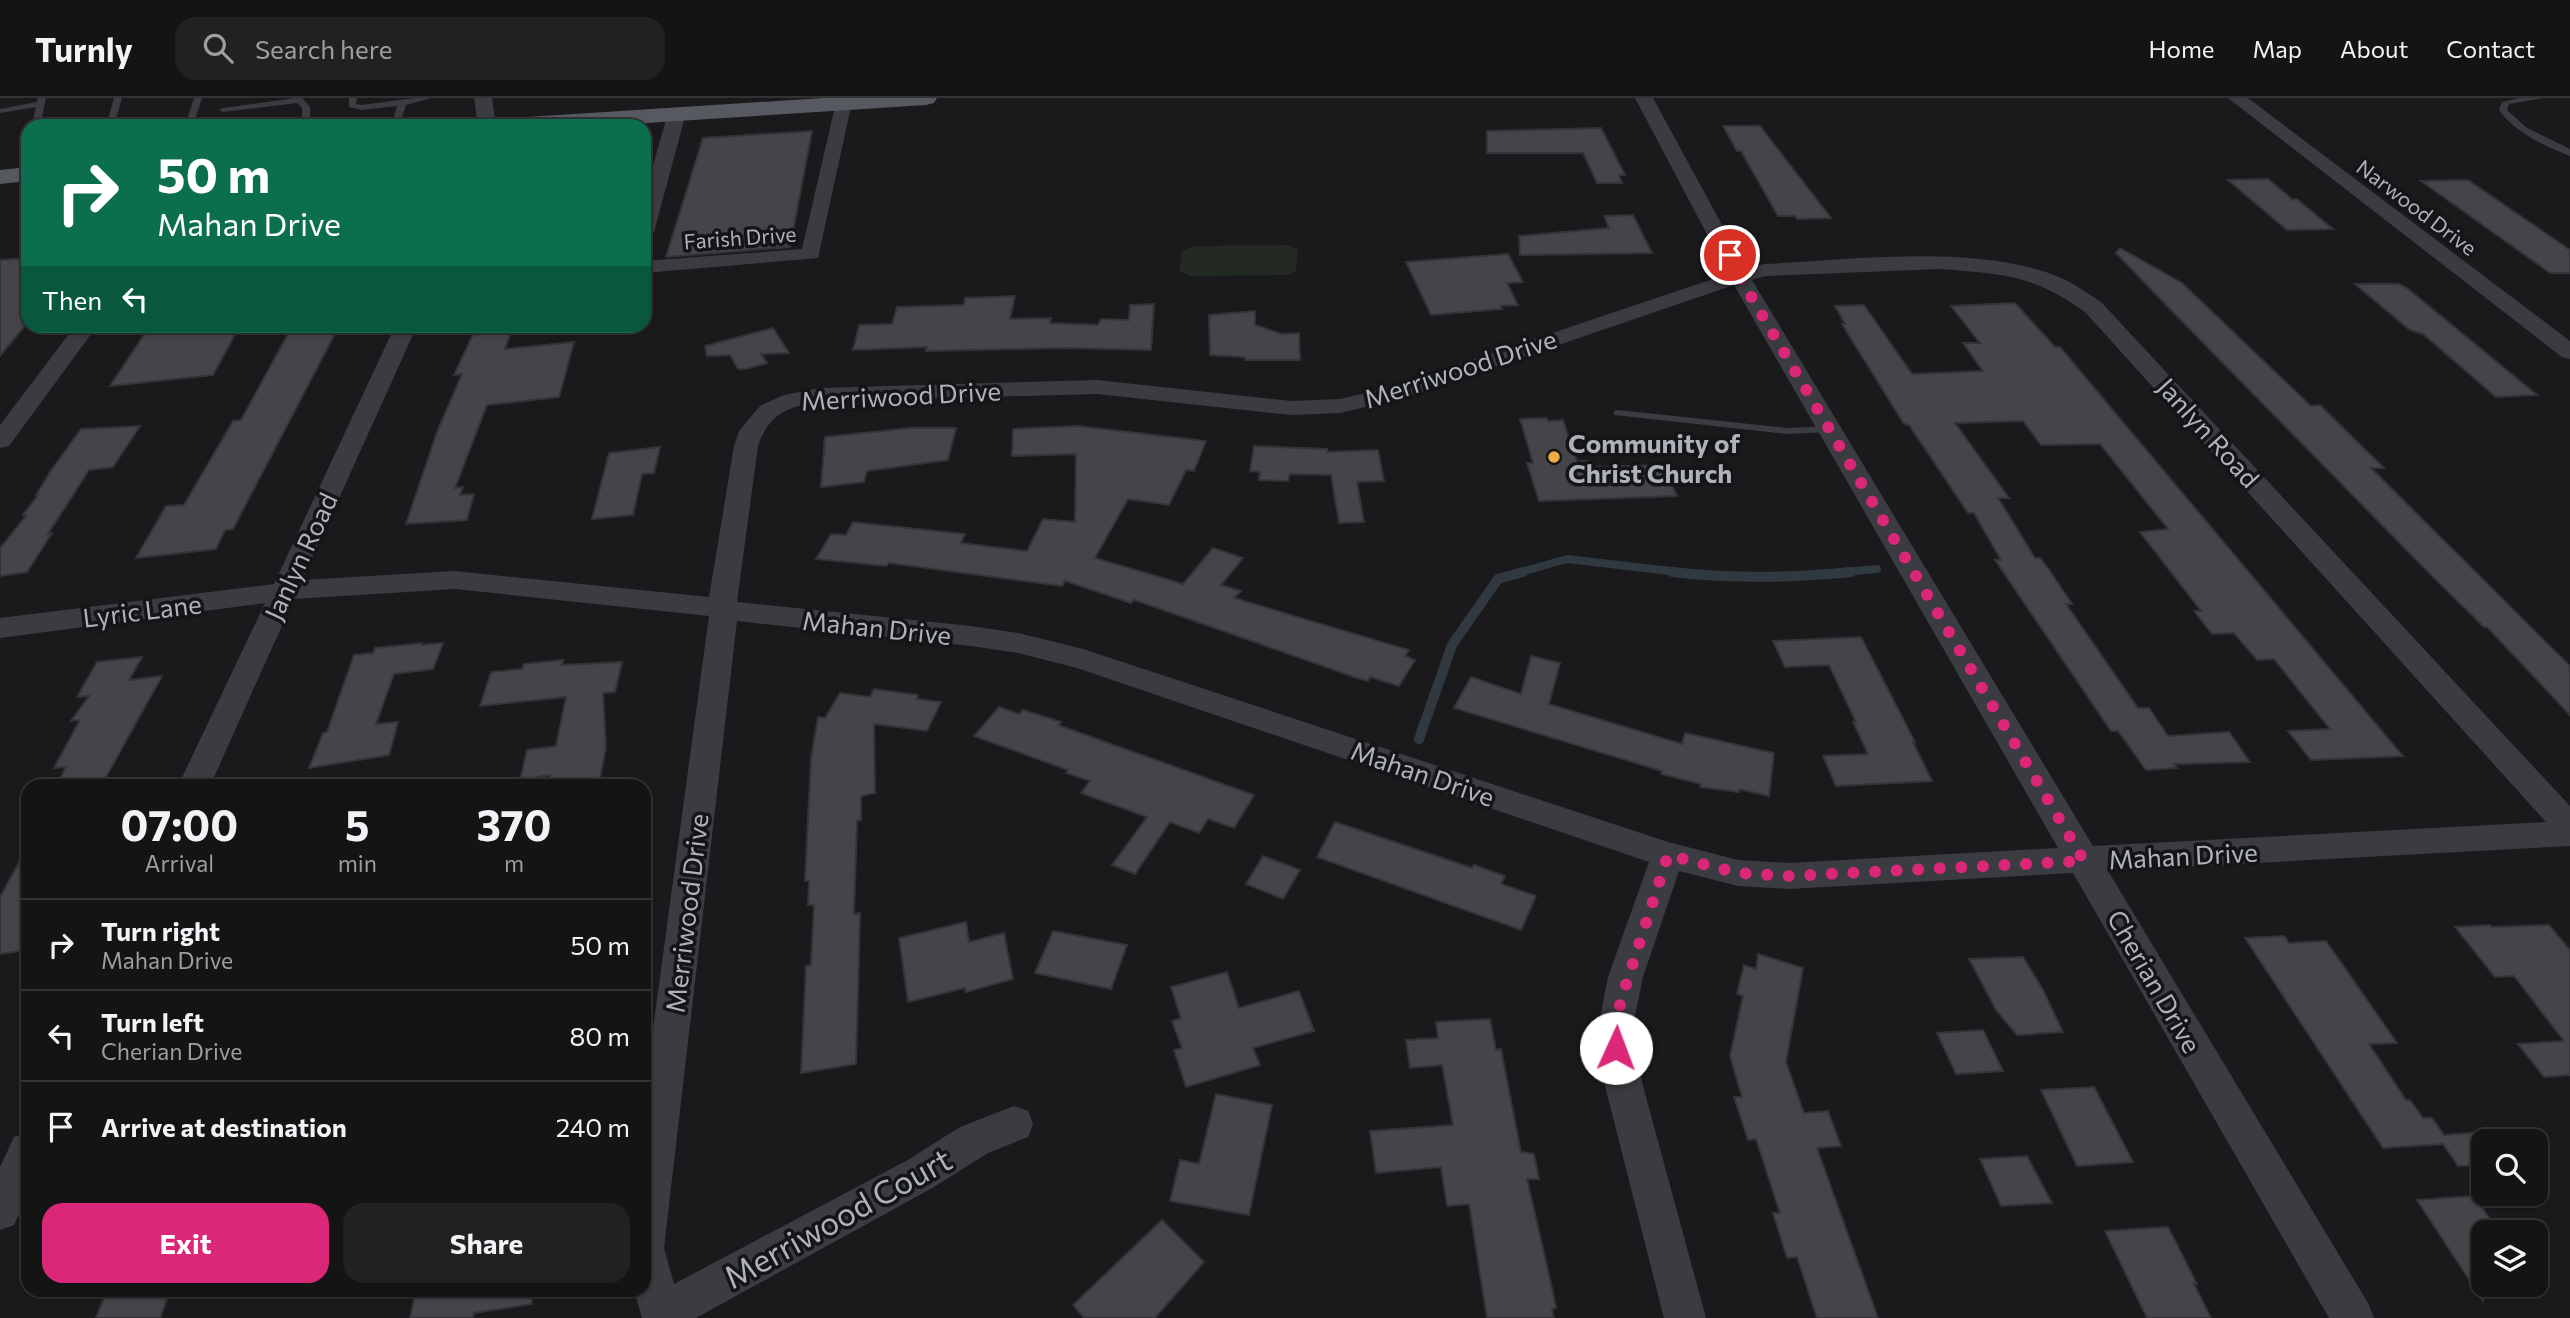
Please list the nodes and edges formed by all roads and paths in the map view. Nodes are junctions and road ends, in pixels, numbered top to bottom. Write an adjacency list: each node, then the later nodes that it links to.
1 (118, 98): 17 (lane)
2 (198, 98): 18 (lane)
3 (353, 98): 12 (lane)
4 (428, 98): 12 (lane)
5 (483, 98): 21 (street)
6 (926, 98): 11 (main road)
7 (1644, 98): 28 (street, Cherian Drive)
8 (2237, 98): 31 (street, Narwood Drive)
9 (2540, 98): 23 (lane)
10 (41, 101): 14 (lane); 16 (lane)
11 (856, 101): 15 (main road); 27 (street, Farish Drive)
12 (402, 103): 20 (lane)
13 (223, 110): 19 (lane)
14 (0, 111)
15 (677, 113): 22 (main road); 26 (street, Farish Drive)
16 (37, 119)
17 (112, 119)
18 (191, 119)
19 (306, 119)
20 (397, 119)
21 (486, 119)
22 (593, 119)
23 (2570, 153)
24 (21, 175): 25 (main road)
25 (0, 177)
26 (651, 207)
27 (651, 266)
28 (1739, 276): 33 (street, Cherian Drive); 36 (street, Merriwood Drive); 39 (street, Janlyn Road)
29 (81, 333): 34 (street)
30 (403, 333): 35 (street, Janlyn Road)
31 (2570, 352)
32 (1618, 413): 33 (lane)
33 (1830, 429): 42 (street, Cherian Drive)
34 (0, 441)
35 (283, 592): 36 (street, Mahan Drive); 37 (street, Lyric Lane); 38 (street, Janlyn Road)
36 (723, 610): 41 (street, Mahan Drive); 45 (street, Merriwood Drive)
37 (0, 628)
38 (197, 779)
39 (2570, 827)
40 (2570, 833): 42 (street, Mahan Drive)
41 (1668, 855): 42 (street, Mahan Drive); 49 (street)
42 (2084, 861): 50 (street, Cherian Drive)
43 (1014, 1124): 48 (street, Merriwood Court)
44 (21, 1165): 46 (street)
45 (651, 1192)
46 (0, 1211)
47 (651, 1274): 48 (street, Merriwood Drive)
48 (662, 1316)
49 (1685, 1318)
50 (2353, 1318)

